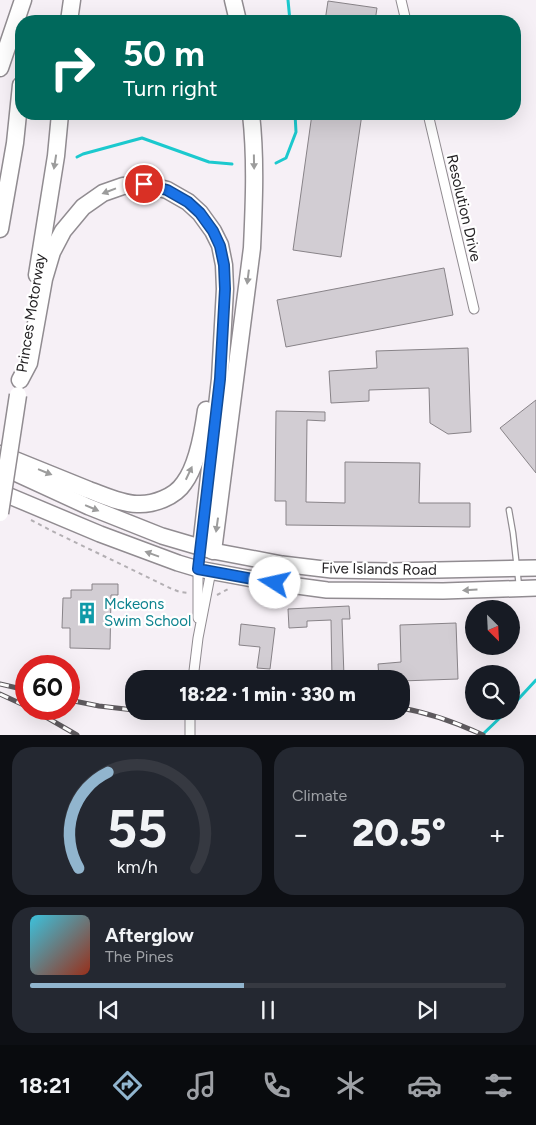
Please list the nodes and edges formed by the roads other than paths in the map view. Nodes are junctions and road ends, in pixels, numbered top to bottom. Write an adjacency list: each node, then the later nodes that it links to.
1 (22, 0): 6 (highway)
2 (31, 0): 7 (highway)
3 (72, 0): 8 (highway)
4 (233, 0): 9 (highway)
5 (402, 0): 10 (street)
6 (17, 15)
7 (29, 15)
8 (70, 15)
9 (237, 15)
10 (405, 15)
11 (15, 22): 12 (highway)
12 (0, 68)
13 (17, 120): 17 (highway)
14 (59, 120): 20 (highway, Princes Motorway, one-way to 20)
15 (252, 120): 26 (highway, one-way to 26)
16 (429, 120): 18 (street, Resolution Drive)
17 (0, 229)
18 (474, 309)
19 (221, 348): 20 (highway, one-way to 20); 21 (highway, one-way to 19); 26 (highway)
20 (19, 387): 25 (highway, Princes Motorway, bridge)
21 (0, 454)
22 (0, 466): 26 (main road, Five Islands Road, one-way to 26)
23 (0, 492): 29 (main road, Five Islands Road, one-way to 23)
24 (509, 510): 28 (lane)
25 (0, 513)
26 (207, 549): 28 (main road, Five Islands Road); 29 (main road)
27 (536, 568): 28 (main road, Five Islands Road)
28 (517, 569): 30 (lane)
29 (205, 570): 30 (main road, Five Islands Road, one-way to 29); 32 (street); 32 (street)
30 (519, 588): 31 (main road, Five Islands Road)
31 (536, 588)
32 (198, 638): 33 (street)
33 (194, 670)
34 (190, 720): 35 (street)
35 (190, 735)

